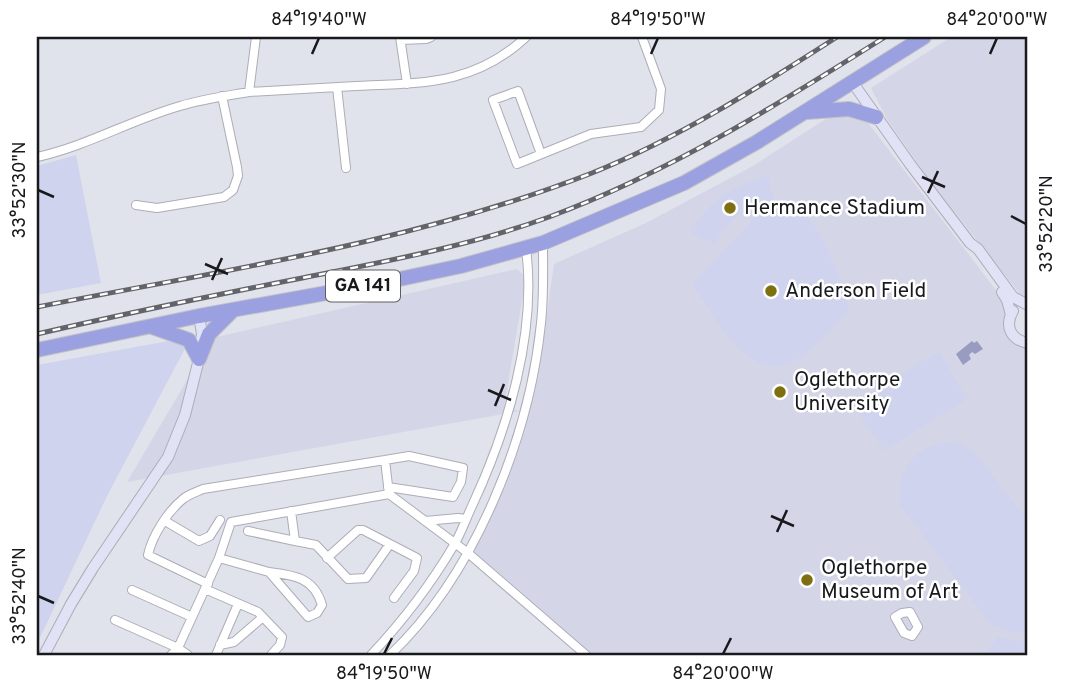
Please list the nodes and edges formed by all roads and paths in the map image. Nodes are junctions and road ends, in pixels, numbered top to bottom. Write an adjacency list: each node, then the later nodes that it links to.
1 (256, 37): 10 (street)
2 (431, 37): 5 (street)
3 (526, 37): 8 (street)
4 (924, 37): 7 (highway, GA 141)
5 (400, 38): 8 (street)
6 (641, 39): 14 (street)
7 (853, 83): 12 (highway, GA 141); 13 (street)
8 (407, 84): 9 (street)
9 (337, 87): 10 (street); 16 (street)
10 (249, 92): 11 (street)
11 (222, 96): 15 (street); 17 (street)
12 (806, 111): 13 (highway); 18 (highway, GA 141)
13 (876, 117): 19 (street)
14 (541, 154): 14 (street)
15 (37, 157)
16 (346, 168)
17 (136, 205)
18 (543, 243): 20 (highway, GA 141); 42 (street)
19 (970, 243): 21 (street); 23 (street)
20 (526, 248): 22 (highway, GA 141); 33 (street)
21 (1027, 304): 23 (street)
22 (232, 311): 24 (highway, GA 141); 28 (highway)
23 (1011, 315): 26 (street)
24 (199, 316): 25 (highway, GA 141); 28 (street)
25 (150, 327): 27 (highway, GA 141); 28 (highway)
26 (1028, 343)
27 (37, 350)
28 (199, 359): 55 (street)
29 (385, 460): 30 (street); 30 (street); 35 (street)
30 (389, 490): 31 (street); 36 (street)
31 (291, 512): 39 (street); 43 (street)
32 (452, 519): 33 (street); 36 (street); 38 (street)
33 (466, 519): 40 (street)
34 (219, 520): 35 (street)
35 (165, 521): 46 (street)
36 (425, 521): 38 (street)
37 (248, 531): 39 (street)
38 (443, 534): 40 (street)
39 (295, 541): 44 (street)
40 (455, 543): 42 (street); 60 (street)
41 (390, 544): 44 (street); 44 (street); 48 (street)
42 (468, 553): 61 (street); 62 (street)
43 (219, 558): 45 (street); 46 (street)
44 (327, 558)
45 (269, 572): 45 (street)
46 (206, 587): 49 (street); 50 (street)
47 (131, 590): 50 (street)
48 (394, 598)
49 (238, 604): 51 (street); 53 (street)
50 (192, 617): 54 (street)
51 (263, 617): 53 (street); 59 (street)
52 (115, 620): 54 (street)
53 (220, 645): 58 (street)
54 (178, 648): 56 (street); 57 (street)
55 (44, 655)
56 (171, 655)
57 (188, 655)
58 (216, 655)
59 (271, 655)
60 (371, 655)
61 (390, 655)
62 (586, 655)

